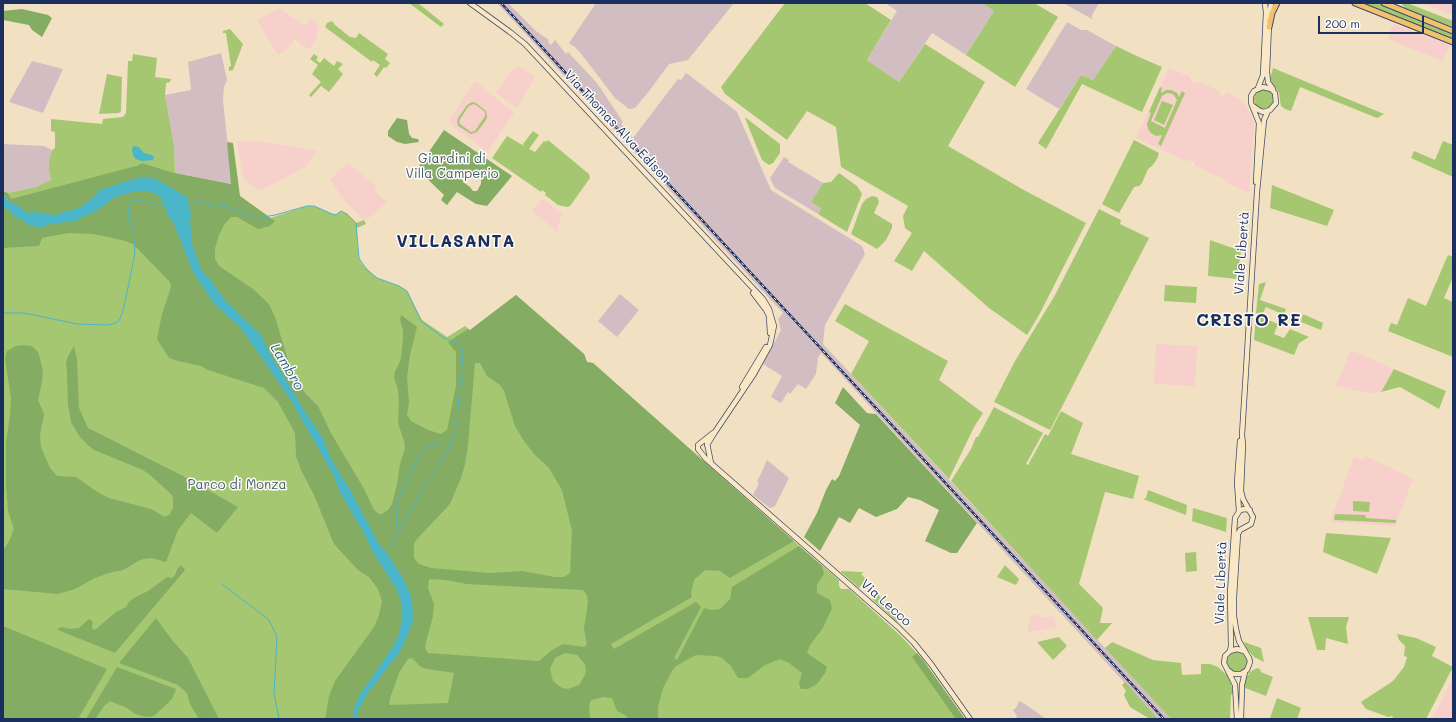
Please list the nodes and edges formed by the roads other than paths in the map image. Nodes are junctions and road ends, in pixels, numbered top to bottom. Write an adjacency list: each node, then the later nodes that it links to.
1 (470, 3): 15 (main road, Via Thomas Alva Edison)
2 (1265, 3): 10 (main road)
3 (1271, 3): 7 (main road)
4 (1277, 3): 7 (main road)
5 (1355, 3): 9 (main road)
6 (1384, 3): 8 (main road)
7 (1269, 27): 11 (main road)
8 (1453, 31)
9 (1453, 42)
10 (1258, 88): 11 (main road); 12 (main road)
11 (1275, 93): 13 (main road)
12 (1253, 106): 13 (main road); 14 (main road, Viale Libertà)
13 (1268, 111): 14 (main road, Viale Libertà)
14 (1257, 192): 16 (main road, Viale Libertà)
15 (714, 432): 17 (main road, Via Thomas Alva Edison); 18 (main road, Via Thomas Alva Edison)
16 (1242, 435): 21 (main road, Viale Libertà); 22 (main road, Viale Libertà)
17 (702, 441): 18 (main road); 19 (main road)
18 (708, 446): 19 (main road); 20 (main road)
19 (699, 450): 20 (main road, Via Lecco)
20 (711, 463): 28 (main road, Via Lecco)
21 (1252, 512): 22 (main road); 23 (main road, Viale Libertà)
22 (1237, 513): 23 (main road, Viale Libertà); 24 (main road, Viale Libertà)
23 (1246, 526): 25 (main road, Viale Libertà)
24 (1230, 651): 25 (main road); 26 (main road, Viale Libertà)
25 (1244, 651): 27 (main road, Viale Libertà)
26 (1228, 672): 27 (main road); 29 (main road, Viale Libertà)
27 (1245, 672): 30 (main road, Viale Libertà)
28 (970, 719)
29 (1237, 719)
30 (1241, 719)

